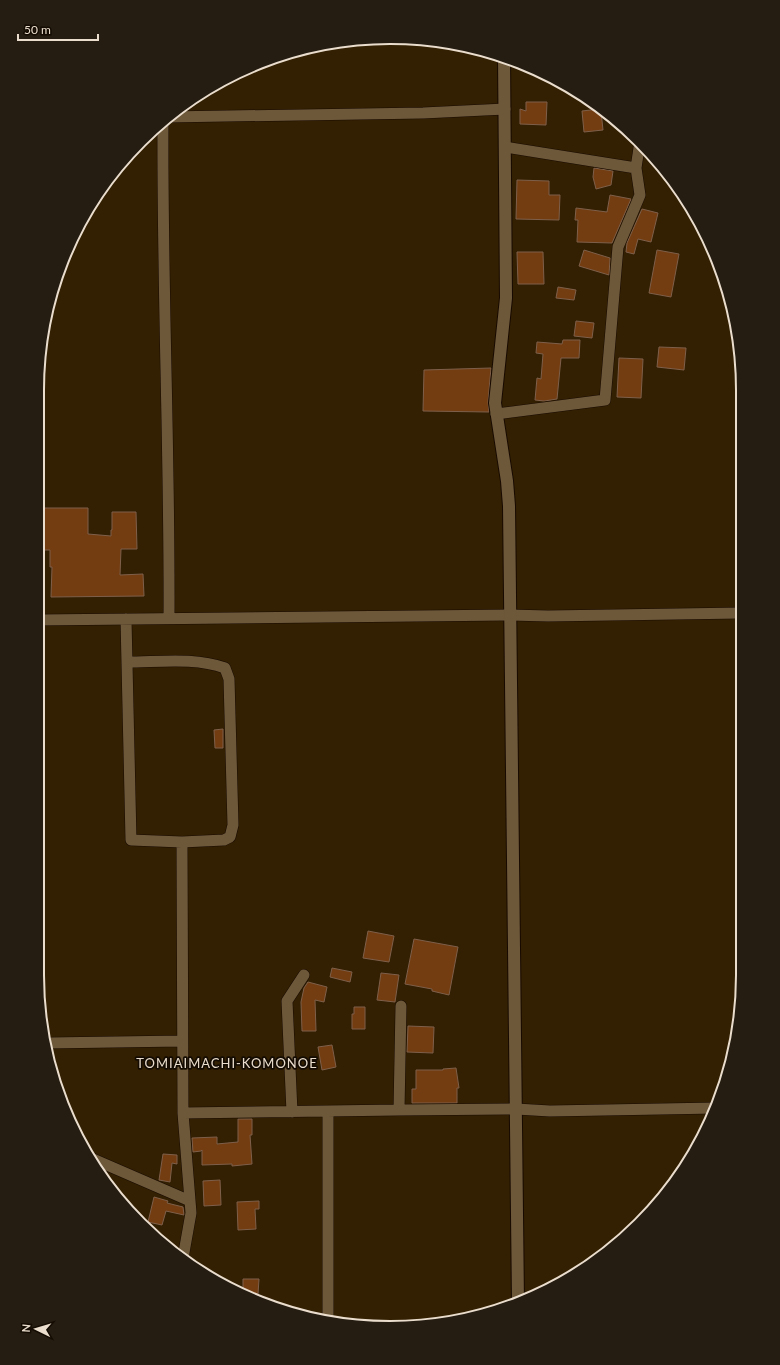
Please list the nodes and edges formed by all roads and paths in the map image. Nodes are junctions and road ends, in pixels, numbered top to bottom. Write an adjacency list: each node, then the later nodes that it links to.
1 (504, 63): 2 (street)
2 (505, 109): 3 (street); 5 (street)
3 (177, 117)
4 (163, 129): 11 (street)
5 (505, 147): 7 (street); 8 (street)
6 (639, 149): 7 (street)
7 (636, 168): 8 (street)
8 (496, 414): 10 (street)
9 (736, 612): 10 (street)
10 (510, 615): 11 (street); 22 (street)
11 (169, 618): 12 (street)
12 (126, 619): 13 (street); 14 (street)
13 (44, 620)
14 (127, 662): 15 (street); 15 (street)
15 (182, 842): 18 (street)
16 (304, 975): 24 (street)
17 (401, 1006): 21 (street)
18 (182, 1040): 19 (street); 25 (street)
19 (51, 1043)
20 (709, 1108): 22 (street)
21 (399, 1110): 22 (street); 23 (street)
22 (516, 1110): 29 (street)
23 (328, 1111): 24 (street); 30 (street)
24 (292, 1112): 25 (street)
25 (183, 1113): 27 (street)
26 (98, 1161): 27 (street)
27 (190, 1201): 28 (street)
28 (184, 1253)
29 (518, 1297)
30 (328, 1315)

